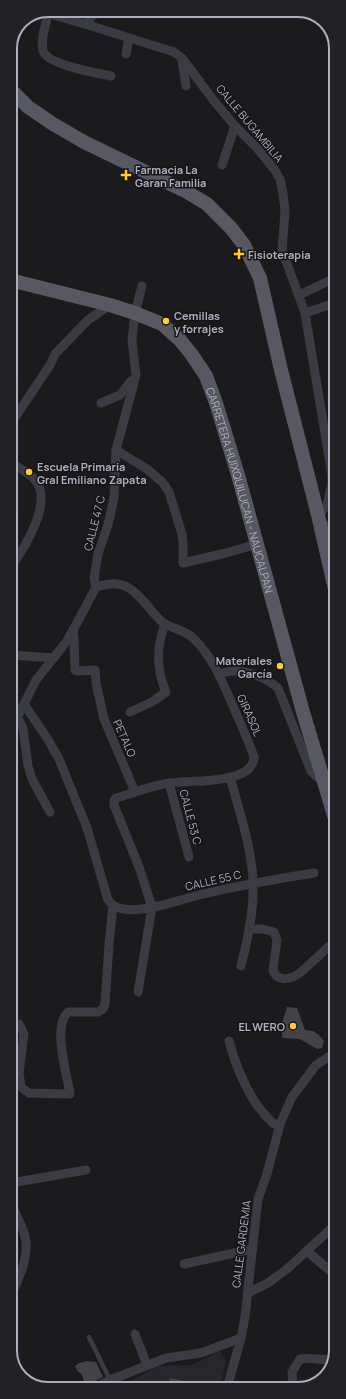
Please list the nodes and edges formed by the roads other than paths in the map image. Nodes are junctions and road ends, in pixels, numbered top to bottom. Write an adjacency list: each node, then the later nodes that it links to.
1 (45, 17): 8 (street)
2 (60, 17): 4 (street, CALLE BUGAMBILIA)
3 (92, 17): 4 (street)
4 (85, 24): 5 (street, CALLE BUGAMBILIA)
5 (129, 38): 6 (street); 7 (street, CALLE BUGAMBILIA)
6 (126, 54)
7 (182, 58): 9 (street); 11 (street, CALLE BUGAMBILIA)
8 (111, 76)
9 (186, 86)
10 (17, 96): 28 (main road)
11 (235, 126): 12 (street); 16 (street, CALLE BUGAMBILIA)
12 (222, 165)
13 (329, 281): 16 (street)
14 (17, 282): 17 (main road, CARRETERA HUIXQUILUCAN - NAUCALPAN)
15 (142, 286): 19 (street, CALLE 47 C)
16 (300, 295): 20 (street, CALLE BUGAMBILIA)
17 (110, 305): 19 (main road, CARRETERA HUIXQUILUCAN - NAUCALPAN); 23 (street)
18 (329, 305): 20 (street)
19 (135, 313): 21 (street, CALLE 47 C); 30 (main road, CARRETERA HUIXQUILUCAN - NAUCALPAN)
20 (305, 313): 25 (street, CALLE BUGAMBILIA)
21 (136, 375): 22 (street); 24 (street, CALLE 47 C)
22 (101, 403)
23 (17, 414)
24 (116, 450): 30 (street); 33 (street, CALLE 47 C)
25 (329, 456)
26 (17, 466): 31 (street)
27 (329, 496): 28 (street, CALLE BUGAMBILIA)
28 (319, 521): 29 (street); 32 (main road)
29 (329, 523)
30 (257, 544): 43 (main road, CARRETERA HUIXQUILUCAN - NAUCALPAN)
31 (17, 558)
32 (329, 564)
33 (96, 587): 34 (street); 35 (street, CALLE 47 C)
34 (165, 624): 38 (street); 40 (street)
35 (73, 630): 37 (street, CALLE 47 C); 46 (street, PETALO)
36 (17, 655): 37 (street)
37 (54, 658): 39 (street, CALLE 47 C)
38 (220, 675): 42 (street, GIRASOL); 43 (street)
39 (24, 704): 41 (street, CALLE 47 C); 52 (street)
40 (130, 712)
41 (17, 716): 48 (street)
42 (230, 778): 44 (street, GIRASOL); 51 (street)
43 (324, 782): 45 (street); 47 (main road, CARRETERA HUIXQUILUCAN - NAUCALPAN)
44 (169, 783): 46 (street, GIRASOL); 49 (street, CALLE 53 C)
45 (329, 787)
46 (135, 792): 53 (street, GIRASOL)
47 (329, 799)
48 (50, 812)
49 (189, 857)
50 (314, 873): 51 (street, CALLE 55 C)
51 (253, 882): 53 (street, CALLE 55 C); 54 (street)
52 (115, 907): 53 (street, CALLE 55 C); 58 (street)
53 (152, 908): 57 (street)
54 (250, 929): 55 (street); 56 (street)
55 (329, 946)
56 (241, 966)
57 (138, 992)
58 (17, 1027)
59 (229, 1041): 61 (street)
60 (329, 1056): 61 (street, CALLE GARDEMIA)
61 (280, 1124): 66 (street, CALLE GARDEMIA)
62 (86, 1170): 63 (street)
63 (17, 1183)
64 (17, 1219): 70 (street)
65 (329, 1231): 67 (street)
66 (253, 1248): 68 (street); 71 (street, CALLE GARDEMIA)
67 (307, 1252): 69 (street); 71 (street)
68 (184, 1264)
69 (329, 1270)
70 (17, 1282)
71 (248, 1293): 74 (street, CALLE GARDEMIA)
72 (135, 1334): 76 (street)
73 (89, 1337): 77 (lane)
74 (241, 1338): 76 (street); 79 (street, CALLE GARDEMIA)
75 (328, 1360): 80 (street)
76 (147, 1365): 77 (street)
77 (110, 1380): 78 (street)
78 (106, 1382)
79 (229, 1382)
80 (293, 1382)

